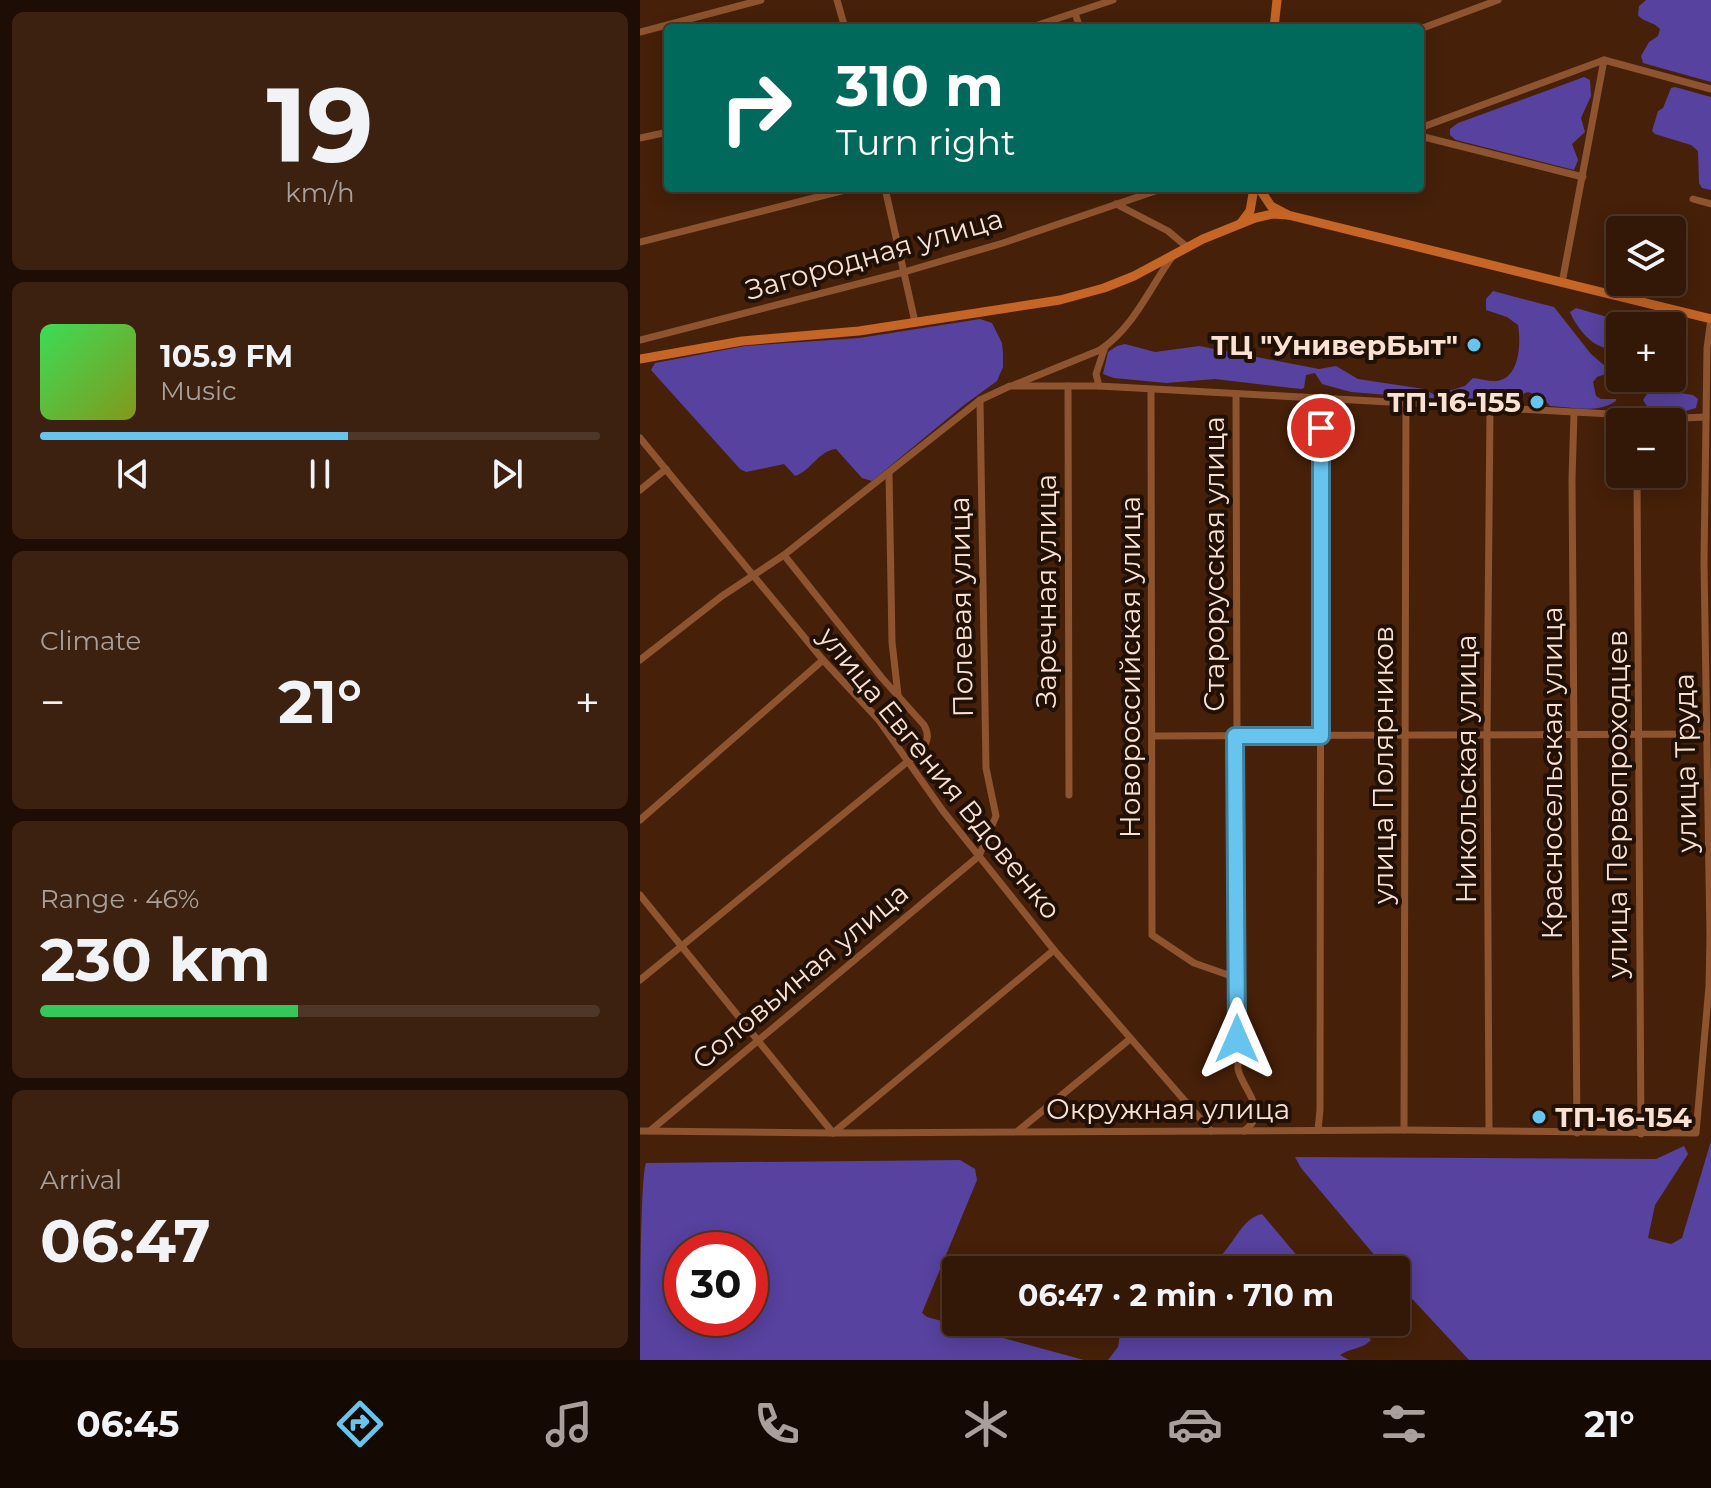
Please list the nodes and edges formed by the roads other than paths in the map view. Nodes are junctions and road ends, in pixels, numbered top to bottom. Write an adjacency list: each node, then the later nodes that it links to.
1 (761, 0): 7 (street)
2 (837, 0): 8 (street)
3 (1113, 0): 6 (street)
4 (1277, 0): 11 (street)
5 (1498, 0): 13 (street)
6 (1075, 13): 9 (street); 10 (street)
7 (670, 24)
8 (844, 24)
9 (1041, 24)
10 (1079, 24)
11 (1274, 24)
12 (664, 26): 14 (street)
13 (1424, 28)
14 (640, 32)
15 (1604, 60): 16 (street); 17 (street); 21 (street)
16 (1711, 89)
17 (1424, 127)
18 (664, 133): 20 (street)
19 (1424, 137): 21 (street)
20 (640, 138)
21 (1583, 177): 36 (street)
22 (837, 192): 32 (street)
23 (886, 192): 35 (street)
24 (1152, 192): 28 (street, Загородная улица)
25 (1255, 192): 31 (street)
26 (1259, 192): 30 (street)
27 (1693, 199): 29 (street)
28 (1116, 204): 33 (street); 35 (street, Загородная улица)
29 (1711, 204)
30 (1288, 215): 31 (street); 36 (street)
31 (1238, 225): 33 (street)
32 (640, 242)
33 (1187, 247): 34 (street)
34 (1173, 255): 38 (street); 40 (street)
35 (904, 272): 38 (street); 39 (street, Загородная улица)
36 (1562, 283): 37 (street)
37 (1711, 319): 46 (street, улица Труда)
38 (915, 322): 41 (street)
39 (640, 340)
40 (1105, 346): 42 (street); 44 (street)
41 (640, 359)
42 (1010, 386): 43 (street); 49 (street)
43 (1068, 386): 44 (street); 75 (street, Заречная улица)
44 (1099, 386): 45 (street)
45 (1151, 391): 47 (street); 71 (street, Новороссийская улица)
46 (1709, 391): 54 (street, улица Труда)
47 (1236, 394): 48 (street); 72 (street, Старорусская улица)
48 (1321, 397): 50 (street); 73 (street)
49 (980, 400): 58 (street); 77 (street, Полевая улица)
50 (1406, 401): 51 (street); 69 (street, улица Полярников)
51 (1490, 409): 52 (street); 66 (street, Никольская улица)
52 (1574, 413): 53 (street); 67 (street, Красносельская улица)
53 (1606, 416)
54 (1706, 417): 55 (street); 68 (street, улица Труда)
55 (1686, 418)
56 (640, 438): 57 (street, улица Евгения Вдовенко)
57 (666, 469): 60 (street); 62 (street, улица Евгения Вдовенко)
58 (889, 473): 61 (street); 65 (street)
59 (1637, 488): 70 (street, улица Первопроходцев)
60 (640, 490)
61 (784, 555): 62 (street); 65 (street)
62 (753, 576): 63 (street); 64 (street, улица Евгения Вдовенко)
63 (640, 660)
64 (823, 660): 74 (street, улица Евгения Вдовенко); 76 (street)
65 (899, 698): 74 (street)
66 (1487, 734): 67 (street); 69 (street); 89 (street, Никольская улица)
67 (1573, 734): 70 (street); 95 (street, Красносельская улица)
68 (1707, 734): 70 (street); 79 (street, улица Труда)
69 (1405, 735): 73 (street); 88 (street, улица Полярников)
70 (1638, 735): 97 (street, улица Первопроходцев)
71 (1152, 736): 72 (street); 82 (street, Новороссийская улица)
72 (1235, 736): 73 (street); 82 (street, Старорусская улица)
73 (1321, 736): 87 (street)
74 (908, 761): 77 (street, улица Евгения Вдовенко); 80 (street)
75 (1069, 795)
76 (640, 820)
77 (979, 856): 81 (street, улица Евгения Вдовенко); 85 (street, Соловьиная улица)
78 (640, 895): 80 (street)
79 (1710, 917): 96 (street, улица Труда)
80 (682, 946): 83 (street); 85 (street)
81 (1054, 950): 84 (street, улица Евгения Вдовенко); 94 (street)
82 (1237, 978): 93 (street, Старорусская улица)
83 (640, 980)
84 (1130, 1039): 91 (street); 92 (street, улица Евгения Вдовенко)
85 (756, 1040): 86 (street, Соловьиная улица); 94 (street)
86 (651, 1130): 90 (street, Окружная улица); 94 (street, Окружная улица)
87 (1318, 1130): 88 (street, Окружная улица); 93 (street, Окружная улица)
88 (1404, 1130): 89 (street, Окружная улица)
89 (1489, 1130): 95 (street, Окружная улица)
90 (640, 1131)
91 (1018, 1131): 92 (street, Окружная улица); 94 (street, Окружная улица)
92 (1211, 1131): 93 (street, Окружная улица)
93 (1243, 1132)
94 (833, 1133)
95 (1577, 1133): 97 (street, Окружная улица)
96 (1696, 1133): 97 (street, Окружная улица)
97 (1641, 1134)

